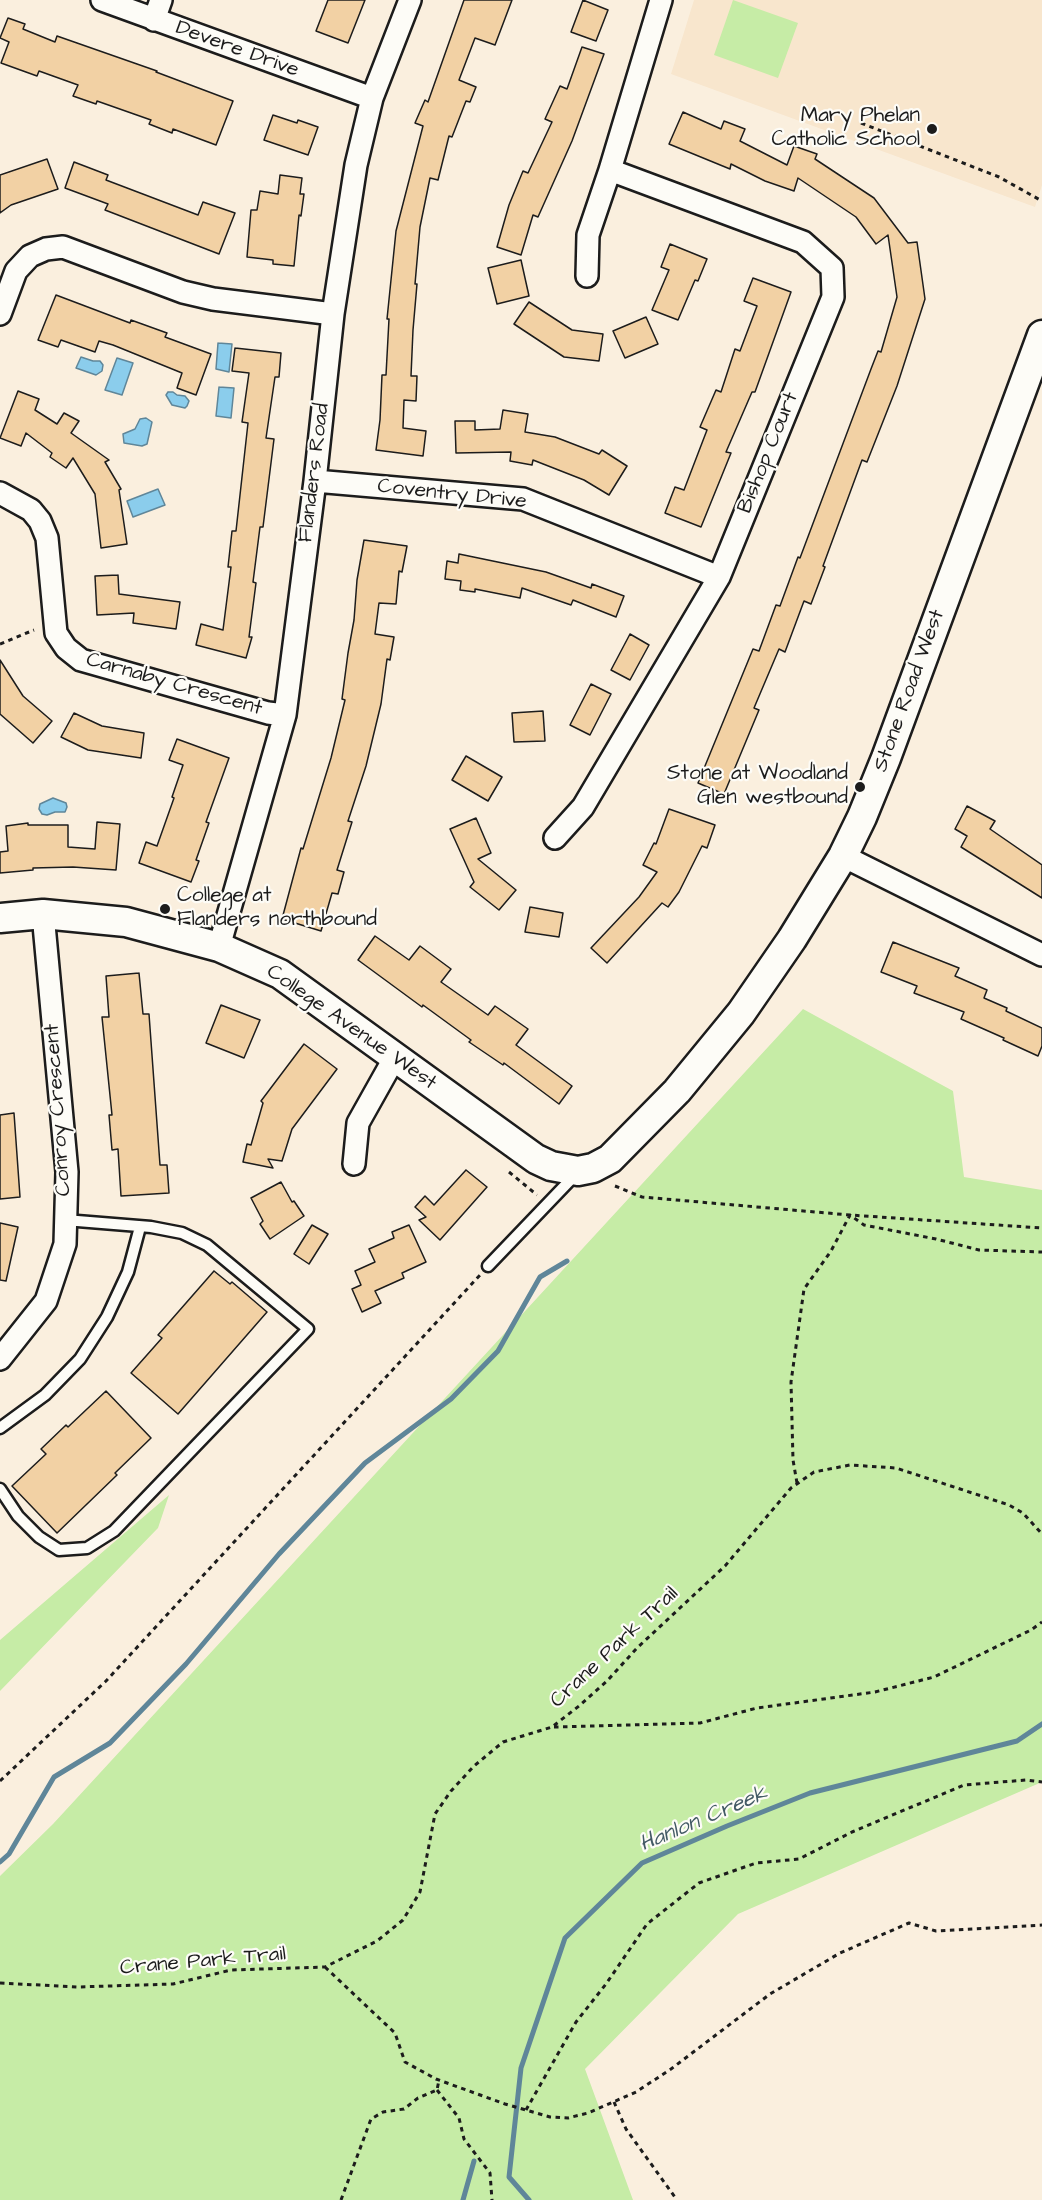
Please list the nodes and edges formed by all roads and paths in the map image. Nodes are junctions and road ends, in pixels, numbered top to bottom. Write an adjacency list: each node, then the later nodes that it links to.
1 (102, 0): 4 (street, Devere Drive)
2 (410, 0): 5 (street, Flanders Road)
3 (661, 0): 7 (street)
4 (158, 10): 5 (street, Devere Drive)
5 (372, 98): 11 (street, Flanders Road)
6 (861, 123): 8 (path)
7 (610, 170): 9 (street); 15 (street, Bishop Court)
8 (1042, 201)
9 (586, 276)
10 (0, 314): 11 (street)
11 (333, 314): 13 (street, Flanders Road)
12 (1042, 334): 20 (main road, Stone Road West)
13 (315, 481): 15 (street, Coventry Drive); 18 (street, Flanders Road)
14 (0, 493): 18 (street, Carnaby Crescent)
15 (719, 577): 19 (street, Bishop Court)
16 (34, 630): 17 (path)
17 (0, 644)
18 (285, 715): 23 (street, Flanders Road)
19 (555, 838)
20 (843, 856): 24 (street); 27 (main road, Stone Road West)
21 (43, 914): 22 (main road, College Avenue West); 23 (main road, College Avenue West); 32 (street, Conroy Crescent)
22 (0, 918)
23 (219, 947): 25 (main road, College Avenue West)
24 (1042, 955)
25 (394, 1057): 26 (street); 27 (main road, College Avenue West)
26 (354, 1164)
27 (578, 1171): 30 (lane)
28 (509, 1172): 30 (path)
29 (615, 1185): 31 (path)
30 (548, 1204): 36 (lane)
31 (850, 1215): 34 (path); 35 (path); 39 (path)
32 (65, 1220): 33 (lane); 37 (street, Conroy Crescent)
33 (140, 1227): 38 (lane); 40 (lane)
34 (1042, 1228)
35 (1042, 1252)
36 (488, 1266): 44 (path)
37 (0, 1359)
38 (0, 1428)
39 (797, 1484): 41 (path, Crane Park Trail); 43 (path, Crane Park Trail)
40 (0, 1489)
41 (1042, 1534)
42 (1042, 1622): 43 (path)
43 (552, 1726): 47 (path, Crane Park Trail)
44 (0, 1781)
45 (1042, 1782): 52 (path)
46 (1042, 1925): 51 (path)
47 (325, 1967): 48 (path, Crane Park Trail); 49 (path)
48 (0, 1983)
49 (439, 2080): 50 (path); 52 (path)
50 (437, 2090): 53 (path); 54 (path)
51 (614, 2102): 52 (path); 55 (path)
52 (525, 2110)
53 (341, 2200)
54 (492, 2200)
55 (677, 2200)

